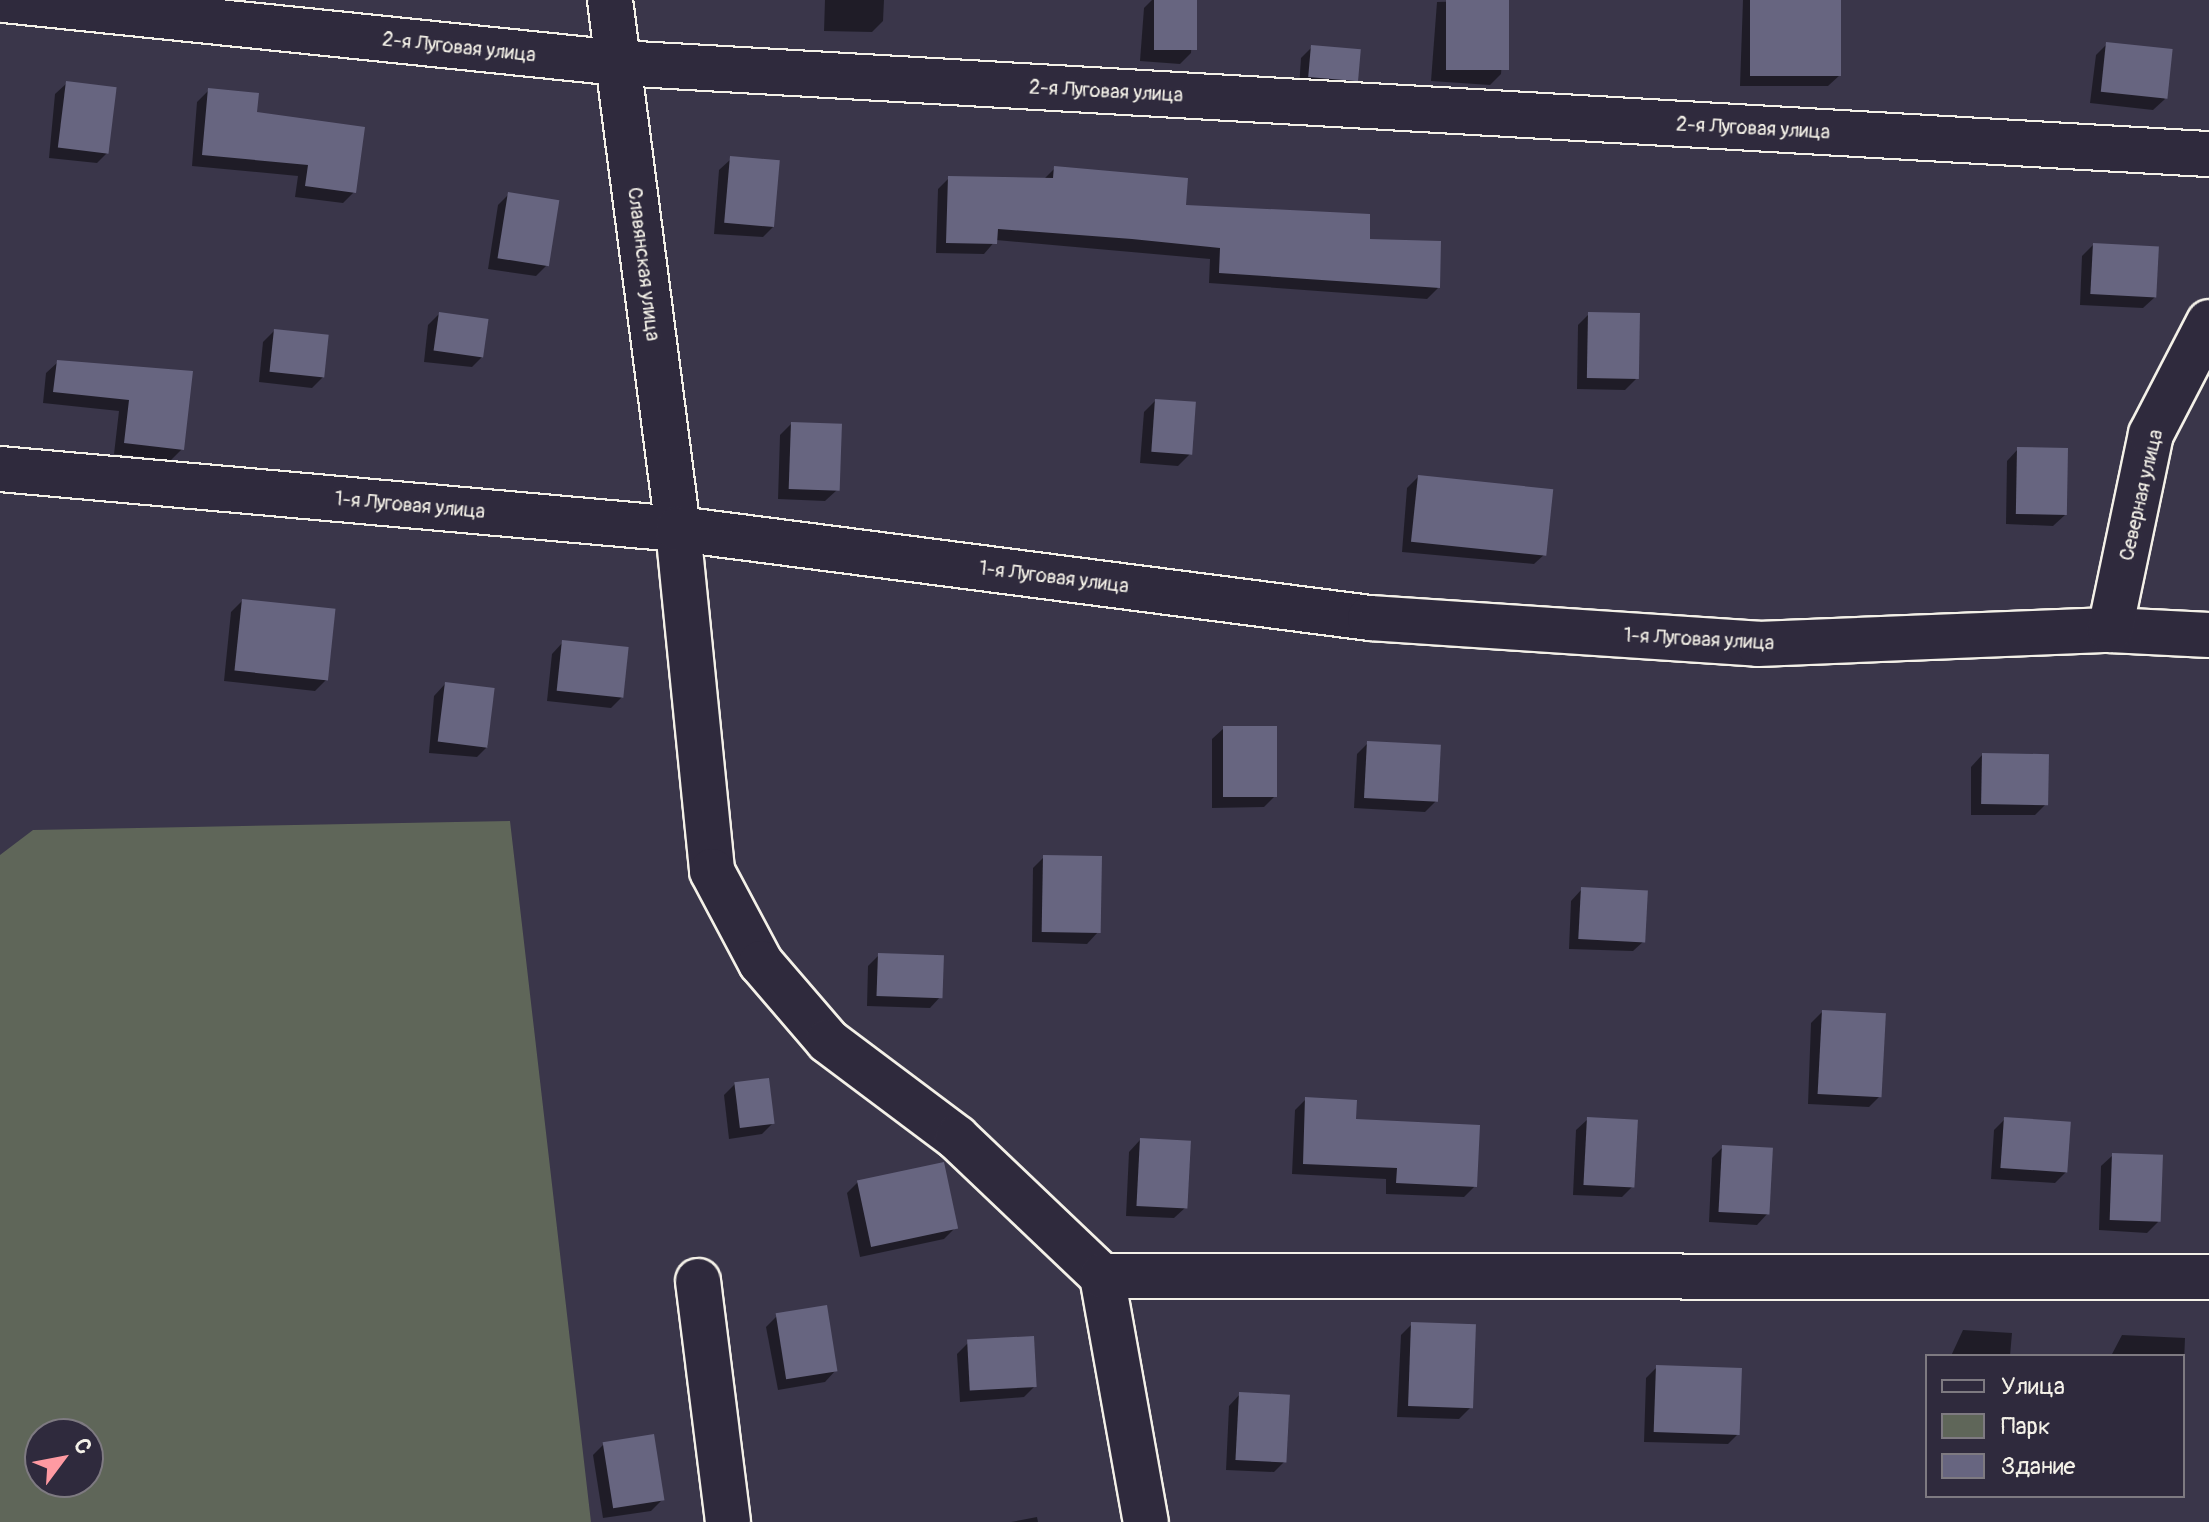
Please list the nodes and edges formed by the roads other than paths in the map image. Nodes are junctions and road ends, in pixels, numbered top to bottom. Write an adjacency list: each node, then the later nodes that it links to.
1 (4, 0): 3 (street, 2-я Луговая улица)
2 (610, 0): 3 (street, Славянская улица)
3 (619, 63): 4 (street, 2-я Луговая улица); 7 (street, Славянская улица)
4 (2209, 154)
5 (2209, 322): 8 (street, Северная улица)
6 (0, 469): 7 (street, 1-я Луговая улица)
7 (678, 529): 8 (street, 1-я Луговая улица); 10 (street, Славянская улица)
8 (2110, 630): 9 (street, 1-я Луговая улица)
9 (2209, 635)
10 (1102, 1276): 11 (street); 14 (street)
11 (2209, 1277)
12 (698, 1281): 13 (street)
13 (728, 1522)
14 (1146, 1522)

